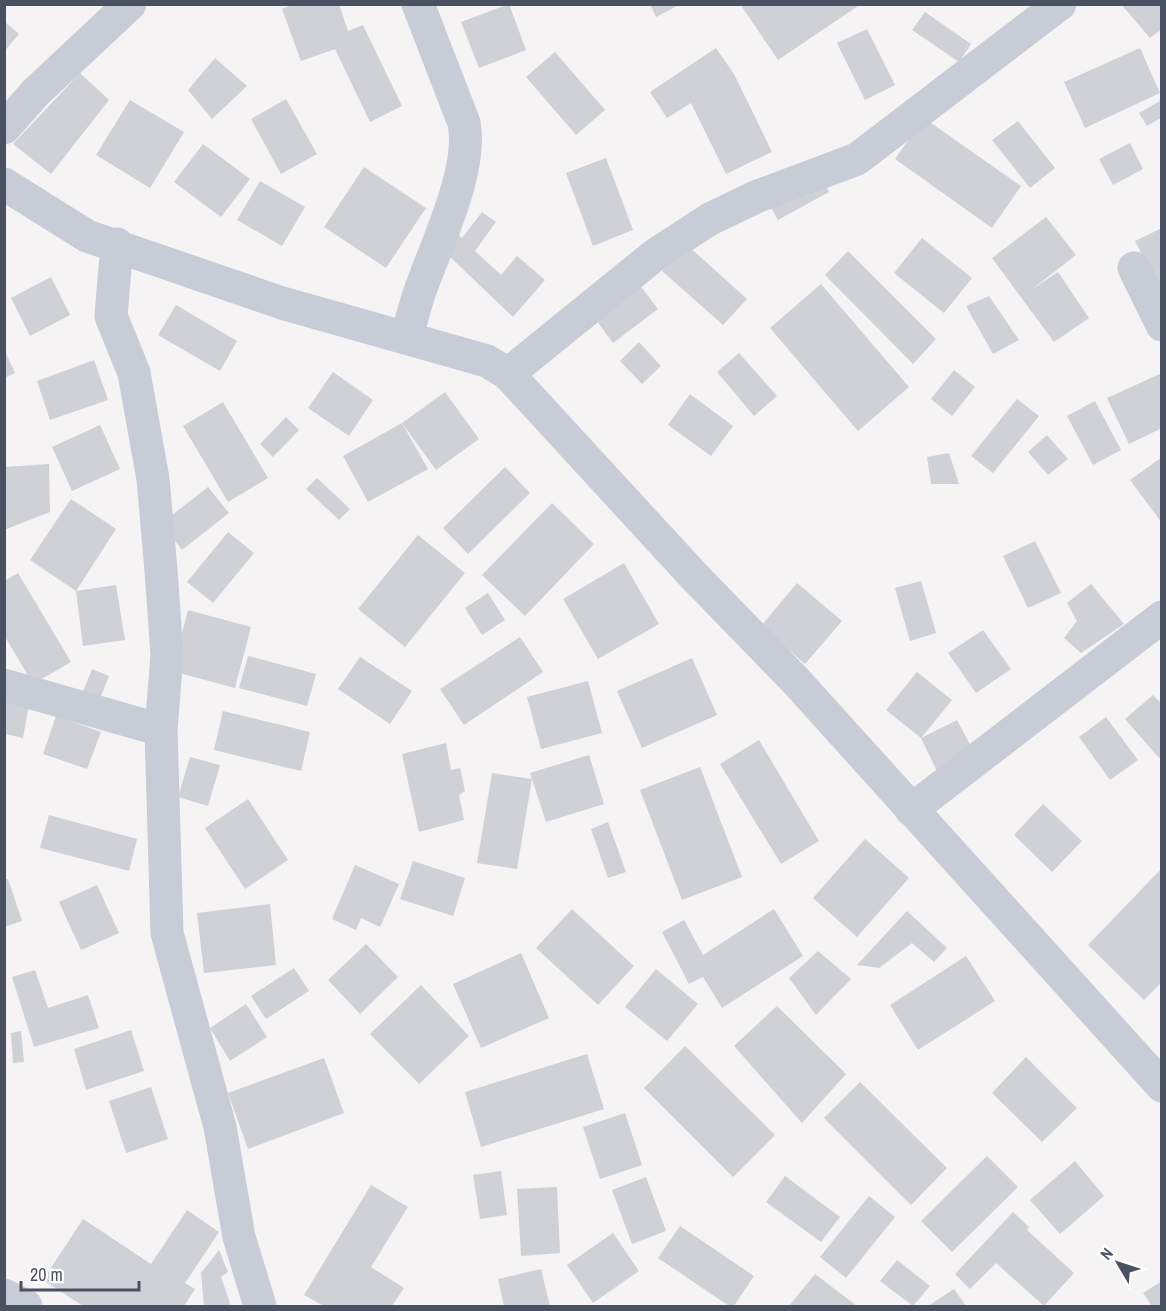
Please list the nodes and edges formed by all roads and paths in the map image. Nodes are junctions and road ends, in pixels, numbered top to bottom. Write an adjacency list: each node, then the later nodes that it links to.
1 (130, 4): 4 (street)
2 (418, 4): 9 (street)
3 (1052, 7): 10 (street)
4 (4, 128)
5 (4, 183): 6 (street)
6 (117, 244): 9 (street); 13 (street)
7 (1134, 268): 8 (street)
8 (1161, 325)
9 (407, 336): 10 (street)
10 (508, 374): 14 (street)
11 (1161, 617): 14 (street)
12 (4, 685): 13 (street)
13 (160, 730): 18 (street)
14 (911, 810): 15 (street)
15 (1161, 1086)
16 (4, 1294): 17 (street)
17 (26, 1306)
18 (260, 1306)

